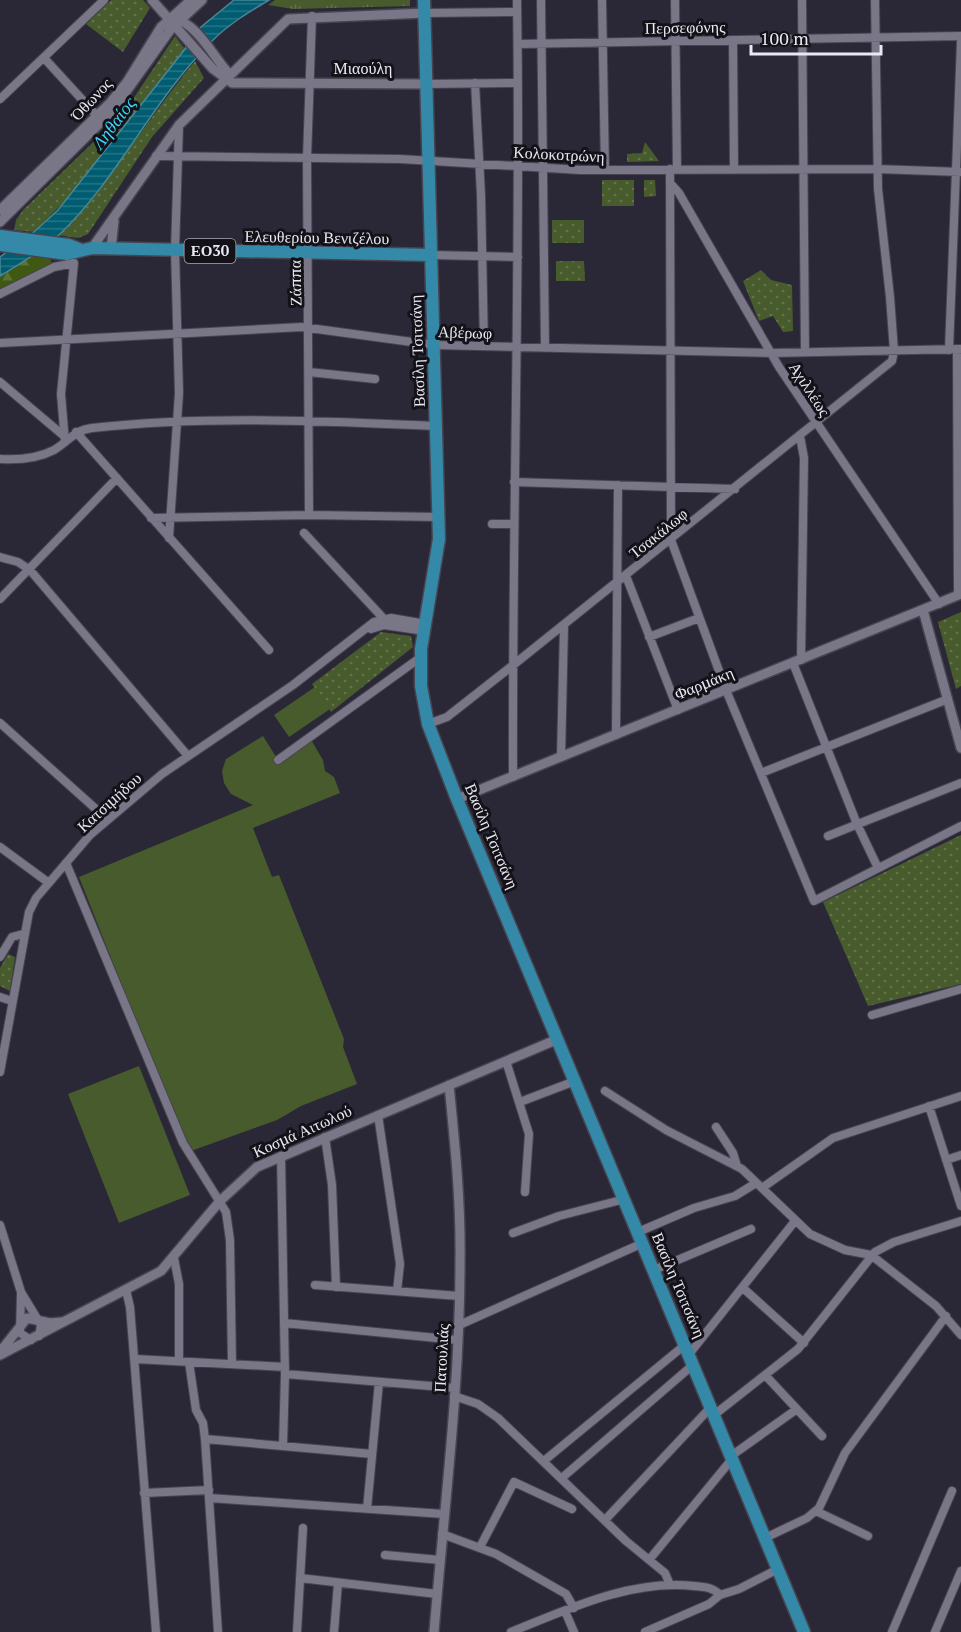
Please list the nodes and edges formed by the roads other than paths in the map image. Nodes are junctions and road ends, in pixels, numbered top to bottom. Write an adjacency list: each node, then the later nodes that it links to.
1 (104, 0): 24 (street)
2 (152, 0): 14 (street)
3 (191, 0): 14 (street)
4 (202, 0): 14 (street)
5 (517, 0): 12 (street)
6 (541, 0): 22 (street)
7 (602, 0): 20 (street)
8 (675, 0): 19 (street)
9 (802, 0): 17 (street)
10 (875, 0): 16 (street)
11 (425, 6): 12 (street); 13 (street); 29 (main road, Βασίλη Τσιτσάνη)
12 (517, 12): 23 (street)
13 (312, 16): 25 (street); 26 (street, Ζάππα)
14 (178, 24): 25 (street, Μιαούλη); 25 (street); 31 (street)
15 (961, 36): 16 (street, Περσεφόνης)
16 (875, 37): 17 (street, Περσεφόνης); 43 (street)
17 (802, 39): 18 (street, Περσεφόνης); 42 (street)
18 (733, 40): 19 (street, Περσεφόνης); 41 (street)
19 (676, 41): 20 (street, Περσεφόνης); 40 (street)
20 (603, 42): 22 (street, Περσεφόνης); 44 (street)
21 (961, 42): 45 (street)
22 (542, 43): 23 (street, Περσεφόνης); 39 (street)
23 (518, 44): 28 (street)
24 (44, 58): 30 (street); 31 (street)
25 (227, 77): 26 (street, Μιαούλη); 32 (street)
26 (312, 83): 29 (street, Μιαούλη); 35 (street, Ζάππα)
27 (475, 83): 28 (street, Μιαούλη); 29 (street, Μιαούλη); 37 (street)
28 (518, 83): 38 (street)
29 (426, 84): 36 (main road, Βασίλη Τσιτσάνη)
30 (0, 99)
31 (99, 119): 47 (street, Όθωνος); 49 (street)
32 (179, 125): 33 (street); 34 (street)
33 (156, 156): 34 (street, Κολοκοτρώνη); 48 (street)
34 (178, 156): 35 (street, Κολοκοτρώνη); 53 (street)
35 (307, 158): 36 (street, Κολοκοτρώνη); 55 (street, Ζάππα)
36 (429, 162): 37 (street, Κολοκοτρώνη); 56 (main road, Βασίλη Τσιτσάνη)
37 (479, 164): 38 (street, Κολοκοτρώνη); 57 (street)
38 (520, 166): 39 (street, Κολοκοτρώνη); 58 (street)
39 (543, 168): 44 (street, Κολοκοτρώνη); 67 (street)
40 (674, 169): 41 (street, Κολοκοτρώνη); 44 (street, Κολοκοτρώνη); 46 (street)
41 (734, 169): 42 (street, Κολοκοτρώνη)
42 (803, 169): 43 (street, Κολοκοτρώνη); 71 (street)
43 (877, 169): 45 (street, Κολοκοτρώνη); 70 (street)
44 (605, 170)
45 (958, 172): 68 (street)
46 (670, 183): 69 (street); 72 (street, Αχιλλέως)
47 (0, 210)
48 (114, 219): 51 (street); 52 (street)
49 (0, 222)
50 (4, 241): 54 (main road, Ελευθερίου Βενιζέλου / ΕΟ30)
51 (92, 248): 52 (main road, Ελευθερίου Βενιζέλου / ΕΟ30); 54 (main road, Ελευθερίου Βενιζέλου / ΕΟ30)
52 (111, 249): 53 (main road, Ελευθερίου Βενιζέλου / ΕΟ30)
53 (175, 250): 55 (main road, Ελευθερίου Βενιζέλου / ΕΟ30); 61 (street)
54 (72, 253): 59 (street); 62 (street)
55 (308, 253): 56 (main road, Ελευθερίου Βενιζέλου / ΕΟ30); 60 (street, Ζάππα)
56 (431, 255): 57 (street, Ελευθερίου Βενιζέλου); 64 (main road, Βασίλη Τσιτσάνη)
57 (483, 256): 58 (street, Ελευθερίου Βενιζέλου); 65 (street)
58 (518, 257): 66 (street)
59 (0, 294)
60 (309, 327): 61 (street, Αβέρωφ); 64 (street, Αβέρωφ); 73 (street, Ζάππα)
61 (177, 335): 62 (street, Αβέρωφ); 77 (street)
62 (67, 339): 63 (street, Αβέρωφ); 82 (street)
63 (0, 342)
64 (434, 345): 65 (street, Αβέρωφ); 79 (main road, Βασίλη Τσιτσάνη)
65 (484, 346): 66 (street, Αβέρωφ)
66 (517, 347): 67 (street, Αβέρωφ); 85 (street)
67 (545, 348): 69 (street, Αβέρωφ)
68 (956, 350): 70 (street, Αβέρωφ); 102 (street)
69 (669, 351): 72 (street, Αβέρωφ); 87 (street)
70 (894, 351): 71 (street, Αβέρωφ); 78 (street, Τσακάλωφ)
71 (805, 352): 72 (street, Αβέρωφ)
72 (771, 353): 78 (street, Αχιλλέως)
73 (309, 372): 74 (street); 76 (street, Ζάππα)
74 (375, 379)
75 (0, 382): 82 (street)
76 (310, 421): 77 (street); 79 (street); 89 (street, Ζάππα)
77 (178, 422): 80 (street); 92 (street)
78 (817, 423): 81 (street, Τσακάλωφ); 105 (street, Αχιλλέως)
79 (436, 426): 90 (main road, Βασίλη Τσιτσάνη)
80 (76, 432): 82 (street); 84 (street)
81 (800, 436): 88 (street, Τσακάλωφ); 115 (street)
82 (64, 439): 83 (street)
83 (0, 459)
84 (117, 478): 91 (street); 99 (street)
85 (513, 482): 86 (street); 94 (street)
86 (618, 485): 87 (street); 101 (street)
87 (669, 487): 88 (street); 97 (street)
88 (735, 489): 97 (street, Τσακάλωφ)
89 (309, 515): 90 (street); 92 (street)
90 (439, 517): 111 (main road, Βασίλη Τσιτσάνη)
91 (151, 518): 92 (street); 96 (street)
92 (171, 518): 96 (street)
93 (492, 524): 94 (street)
94 (513, 524): 116 (street)
95 (304, 533): 104 (street)
96 (169, 538): 113 (street)
97 (671, 540): 100 (street, Τσακάλωφ); 107 (street)
98 (0, 557): 99 (street)
99 (30, 570): 103 (street); 125 (street)
100 (626, 576): 101 (street, Τσακάλωφ); 112 (street)
101 (617, 583): 110 (street, Τσακάλωφ); 122 (street)
102 (960, 595): 105 (street, Φαρμάκη)
103 (0, 599)
104 (367, 601): 108 (street); 109 (street)
105 (939, 604): 106 (street, Φαρμάκη)
106 (923, 610): 115 (street, Φαρμάκη); 118 (street)
107 (699, 618): 112 (street); 117 (street)
108 (384, 619): 109 (street); 111 (street)
109 (375, 624): 111 (street); 125 (street, Κατσιμήδου)
110 (564, 626): 116 (street, Τσακάλωφ); 126 (street)
111 (425, 627): 114 (main road, Βασίλη Τσιτσάνη)
112 (649, 637): 119 (street)
113 (269, 650)
114 (421, 657): 120 (main road, Βασίλη Τσιτσάνη); 127 (street)
115 (797, 662): 117 (street, Φαρμάκη); 123 (street)
116 (512, 666): 120 (street, Τσακάλωφ); 129 (street)
117 (726, 690): 119 (street, Φαρμάκη); 128 (street)
118 (948, 699): 123 (street); 124 (street)
119 (678, 710): 122 (street, Φαρμάκη)
120 (428, 724): 131 (main road, Βασίλη Τσιτσάνη)
121 (2, 728): 132 (street)
122 (616, 735): 126 (street, Φαρμάκη)
123 (826, 747): 128 (street); 133 (street)
124 (961, 748)
125 (188, 756): 132 (street, Κατσιμήδου)
126 (561, 757): 129 (street, Φαρμάκη)
127 (278, 760)
128 (760, 773): 138 (street)
129 (513, 777): 131 (street, Φαρμάκη)
130 (961, 783): 133 (street)
131 (458, 799): 148 (main road, Βασίλη Τσιτσάνη)
132 (107, 819): 137 (street, Κατσιμήδου)
133 (857, 824): 135 (street); 138 (street)
134 (961, 826): 138 (street)
135 (828, 836)
136 (0, 847): 139 (street)
137 (66, 863): 139 (street, Κατσιμήδου); 167 (street)
138 (878, 868)
139 (49, 883): 140 (street, Κατσιμήδου)
140 (23, 934): 141 (street); 142 (street, Κατσιμήδου)
141 (6, 947): 142 (street); 143 (street)
142 (20, 953): 146 (street, Κατσιμήδου)
143 (0, 957)
144 (961, 989): 147 (street)
145 (0, 997): 146 (street)
146 (12, 1001): 150 (street, Κατσιμήδου)
147 (872, 1015)
148 (558, 1039): 149 (street, Κοσμά Αιτωλού); 151 (main road, Βασίλη Τσιτσάνη)
149 (506, 1061): 152 (street, Κοσμά Αιτωλού); 155 (street)
150 (0, 1072)
151 (575, 1081): 155 (street); 166 (main road, Βασίλη Τσιτσάνη)
152 (449, 1085): 157 (street, Κοσμά Αιτωλού); 185 (street, Πατουλιάς)
153 (605, 1091): 163 (street)
154 (961, 1096): 156 (street)
155 (520, 1102): 165 (street)
156 (929, 1106): 162 (street); 164 (street)
157 (378, 1115): 159 (street, Κοσμά Αιτωλού); 183 (street)
158 (716, 1127): 163 (street)
159 (325, 1137): 161 (street, Κοσμά Αιτωλού); 180 (street)
160 (961, 1155): 162 (street)
161 (281, 1156): 167 (street, Κοσμά Αιτωλού); 189 (street)
162 (946, 1160): 168 (street)
163 (737, 1166): 164 (street)
164 (759, 1185): 169 (street); 174 (street)
165 (525, 1192)
166 (625, 1199): 173 (street); 174 (main road, Βασίλη Τσιτσάνη)
167 (220, 1201): 177 (street, Κοσμά Αιτωλού); 201 (street)
168 (961, 1206)
169 (795, 1221): 176 (street); 181 (street)
170 (961, 1221): 176 (street)
171 (0, 1225): 175 (street)
172 (751, 1229): 178 (street)
173 (513, 1233)
174 (641, 1238): 178 (main road, Βασίλη Τσιτσάνη); 191 (street)
175 (2, 1241): 184 (street)
176 (870, 1255): 186 (street); 195 (street)
177 (174, 1258): 182 (street, Κοσμά Αιτωλού); 199 (street)
178 (654, 1270): 197 (main road, Βασίλη Τσιτσάνη)
179 (315, 1285): 180 (street)
180 (336, 1287): 183 (street)
181 (743, 1288): 195 (street); 197 (street)
182 (126, 1290): 188 (street, Κοσμά Αιτωλού); 198 (street)
183 (397, 1291): 185 (street)
184 (21, 1292): 187 (street); 190 (street)
185 (459, 1296): 191 (street, Πατουλιάς)
186 (946, 1316): 192 (street); 220 (street)
187 (37, 1319): 188 (street); 190 (street); 193 (street)
188 (67, 1322): 193 (street, Κοσμά Αιτωλού)
189 (284, 1323): 194 (street); 202 (street)
190 (20, 1326): 193 (street); 196 (street)
191 (457, 1326): 194 (street, Πατουλιάς)
192 (961, 1335)
193 (35, 1339): 196 (street, Κοσμά Αιτωλού)
194 (457, 1340): 205 (street, Πατουλιάς)
195 (804, 1343): 203 (street)
196 (0, 1354)
197 (690, 1354): 207 (main road, Βασίλη Τσιτσάνη); 213 (street); 214 (street)
198 (135, 1359): 199 (street); 216 (street)
199 (179, 1361): 200 (street)
200 (189, 1362): 201 (street); 209 (street)
201 (232, 1364): 202 (street)
202 (285, 1371): 204 (street); 210 (street)
203 (765, 1375): 206 (street); 207 (street)
204 (379, 1382): 205 (street); 211 (street)
205 (454, 1392): 213 (street); 221 (street, Πατουλιάς)
206 (797, 1409): 208 (street); 212 (street)
207 (712, 1411): 212 (main road, Βασίλη Τσιτσάνη); 222 (street)
208 (822, 1436)
209 (206, 1438): 210 (street); 217 (street)
210 (283, 1446): 211 (street)
211 (372, 1454): 218 (street)
212 (731, 1457): 226 (main road, Βασίλη Τσιτσάνη); 230 (street)
213 (545, 1460): 214 (street)
214 (563, 1477): 222 (street)
215 (952, 1491): 249 (street)
216 (144, 1493): 217 (street); 240 (street)
217 (209, 1494): 218 (street); 241 (street)
218 (367, 1509): 221 (street)
219 (572, 1509): 227 (street)
220 (816, 1511): 225 (street); 226 (street)
221 (444, 1514): 224 (street, Πατουλιάς)
222 (605, 1520): 230 (street)
223 (303, 1528): 233 (street)
224 (442, 1534): 227 (street); 229 (street, Πατουλιάς)
225 (868, 1536)
226 (765, 1538): 231 (main road, Βασίλη Τσιτσάνη)
227 (480, 1547): 238 (street)
228 (385, 1555): 229 (street)
229 (440, 1560): 236 (street, Πατουλιάς)
230 (649, 1560): 235 (street)
231 (778, 1569): 237 (street); 248 (main road, Βασίλη Τσιτσάνη)
232 (961, 1571): 250 (street)
233 (300, 1578): 234 (street); 242 (street)
234 (338, 1583): 236 (street); 243 (street)
235 (670, 1585): 237 (street); 238 (street)
236 (437, 1594): 244 (street, Πατουλιάς)
237 (720, 1595): 247 (street)
238 (574, 1608): 239 (street)
239 (565, 1611): 245 (street); 246 (street)
240 (156, 1632)
241 (218, 1632)
242 (297, 1632)
243 (334, 1632)
244 (434, 1632)
245 (511, 1632)
246 (574, 1632)
247 (645, 1632)
248 (804, 1632)
249 (892, 1632)
250 (935, 1632)

